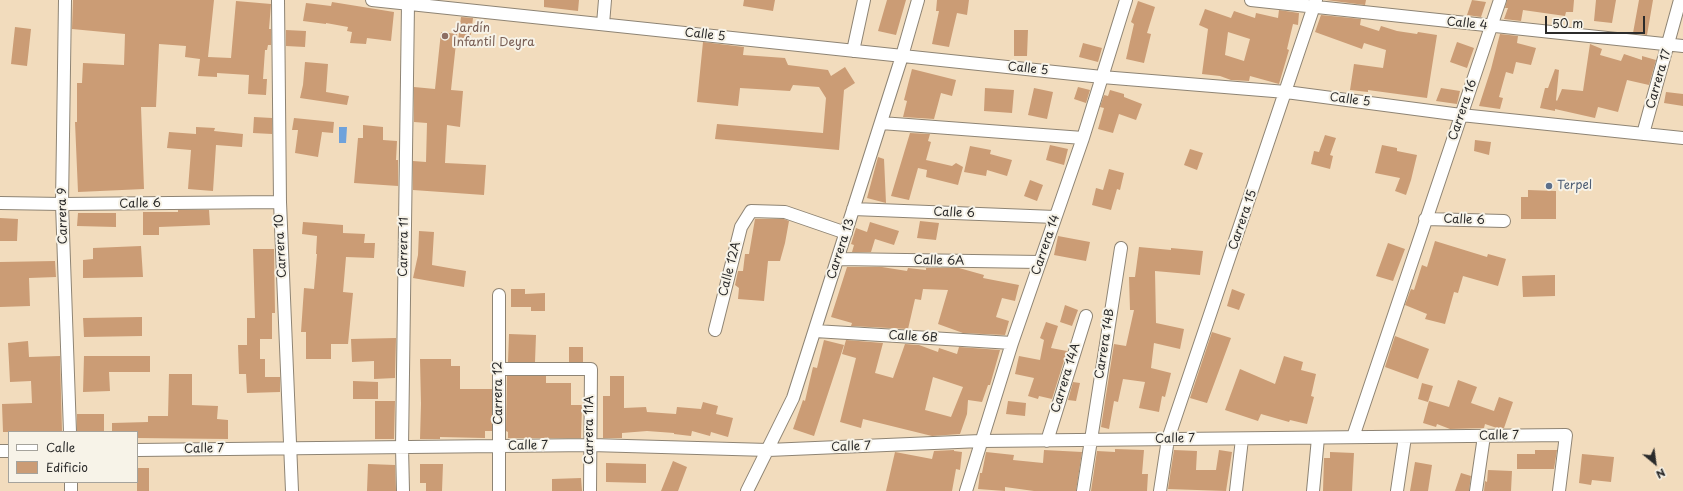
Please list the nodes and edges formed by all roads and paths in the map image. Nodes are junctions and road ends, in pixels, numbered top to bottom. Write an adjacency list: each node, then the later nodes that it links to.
1 (65, 0): 28 (street, Carrera 9)
2 (278, 0): 26 (street, Carrera 10)
3 (372, 0): 12 (street, Calle 5)
4 (605, 0): 13 (street)
5 (864, 0): 17 (street)
6 (918, 0): 18 (street, Carrera 13)
7 (1126, 0): 19 (street, Carrera 14)
8 (1250, 0): 11 (street, Calle 4)
9 (1500, 0): 14 (street, Carrera 16)
10 (1680, 0): 15 (street, Carrera 17)
11 (1315, 3): 14 (street, Calle 4); 20 (street, Carrera 15)
12 (408, 4): 13 (street, Calle 5); 55 (street, Carrera 11)
13 (603, 24): 17 (street, Calle 5)
14 (1491, 26): 15 (street, Calle 4); 21 (street, Carrera 16)
15 (1668, 45): 16 (street, Calle 4); 23 (street, Carrera 17)
16 (1683, 46)
17 (853, 51): 18 (street, Calle 5)
18 (902, 56): 19 (street, Calle 5); 22 (street, Carrera 13)
19 (1102, 77): 20 (street, Calle 5); 24 (street, Carrera 14)
20 (1286, 92): 21 (street, Calle 5); 48 (street, Carrera 15)
21 (1461, 115): 23 (street, Calle 5); 31 (street, Carrera 16)
22 (881, 123): 24 (street); 29 (street, Carrera 13)
23 (1643, 134): 25 (street, Calle 5)
24 (1083, 138): 30 (street, Carrera 14)
25 (1683, 138)
26 (280, 202): 28 (street, Calle 6); 56 (street, Carrera 10)
27 (0, 203): 28 (street, Calle 6)
28 (62, 204): 43 (street, Carrera 9)
29 (853, 209): 30 (street, Calle 6); 33 (street, Carrera 13)
30 (1055, 217): 36 (street, Carrera 14)
31 (1425, 219): 32 (street, Calle 6); 47 (street, Carrera 16)
32 (1504, 221)
33 (846, 233): 35 (street, Carrera 13); 39 (street, Calle 12A)
34 (1120, 248): 50 (street, Carrera 14B)
35 (838, 259): 36 (street, Calle 6A); 40 (street, Carrera 13)
36 (1040, 262): 41 (street, Carrera 14)
37 (499, 295): 42 (street, Carrera 12)
38 (1086, 316): 52 (street, Carrera 14A)
39 (715, 330)
40 (815, 332): 41 (street, Calle 6B); 58 (street, Carrera 13)
41 (1012, 344): 51 (street, Carrera 14)
42 (499, 369): 53 (street, Carrera 11A); 54 (street, Carrera 12)
43 (70, 431)
44 (1484, 436): 45 (street, Calle 7); 70 (street); 71 (street, Calle 7)
45 (1405, 437): 47 (street, Calle 7); 69 (street)
46 (1318, 438): 47 (street, Calle 7); 49 (street, Calle 7); 68 (street)
47 (1353, 438)
48 (1168, 439): 49 (street, Calle 7); 50 (street, Calle 7); 66 (street)
49 (1242, 439): 67 (street)
50 (1090, 440): 52 (street, Calle 7); 65 (street, Carrera 14B)
51 (981, 441): 52 (street, Calle 7); 58 (street, Calle 7); 64 (street, Carrera 14)
52 (1047, 441)
53 (591, 445): 54 (street, Calle 7); 58 (street, Calle 7); 62 (street, Carrera 11A)
54 (499, 446): 55 (street, Calle 7); 61 (street, Carrera 12)
55 (402, 447): 56 (street, Calle 7); 60 (street, Carrera 11)
56 (290, 448): 57 (street, Calle 7); 59 (street, Carrera 10)
57 (138, 450)
58 (768, 450): 63 (street, Carrera 13)
59 (292, 491)
60 (403, 491)
61 (499, 491)
62 (590, 491)
63 (747, 491)
64 (966, 491)
65 (1083, 491)
66 (1160, 491)
67 (1236, 491)
68 (1313, 491)
69 (1397, 491)
70 (1476, 491)
71 (1559, 491)

